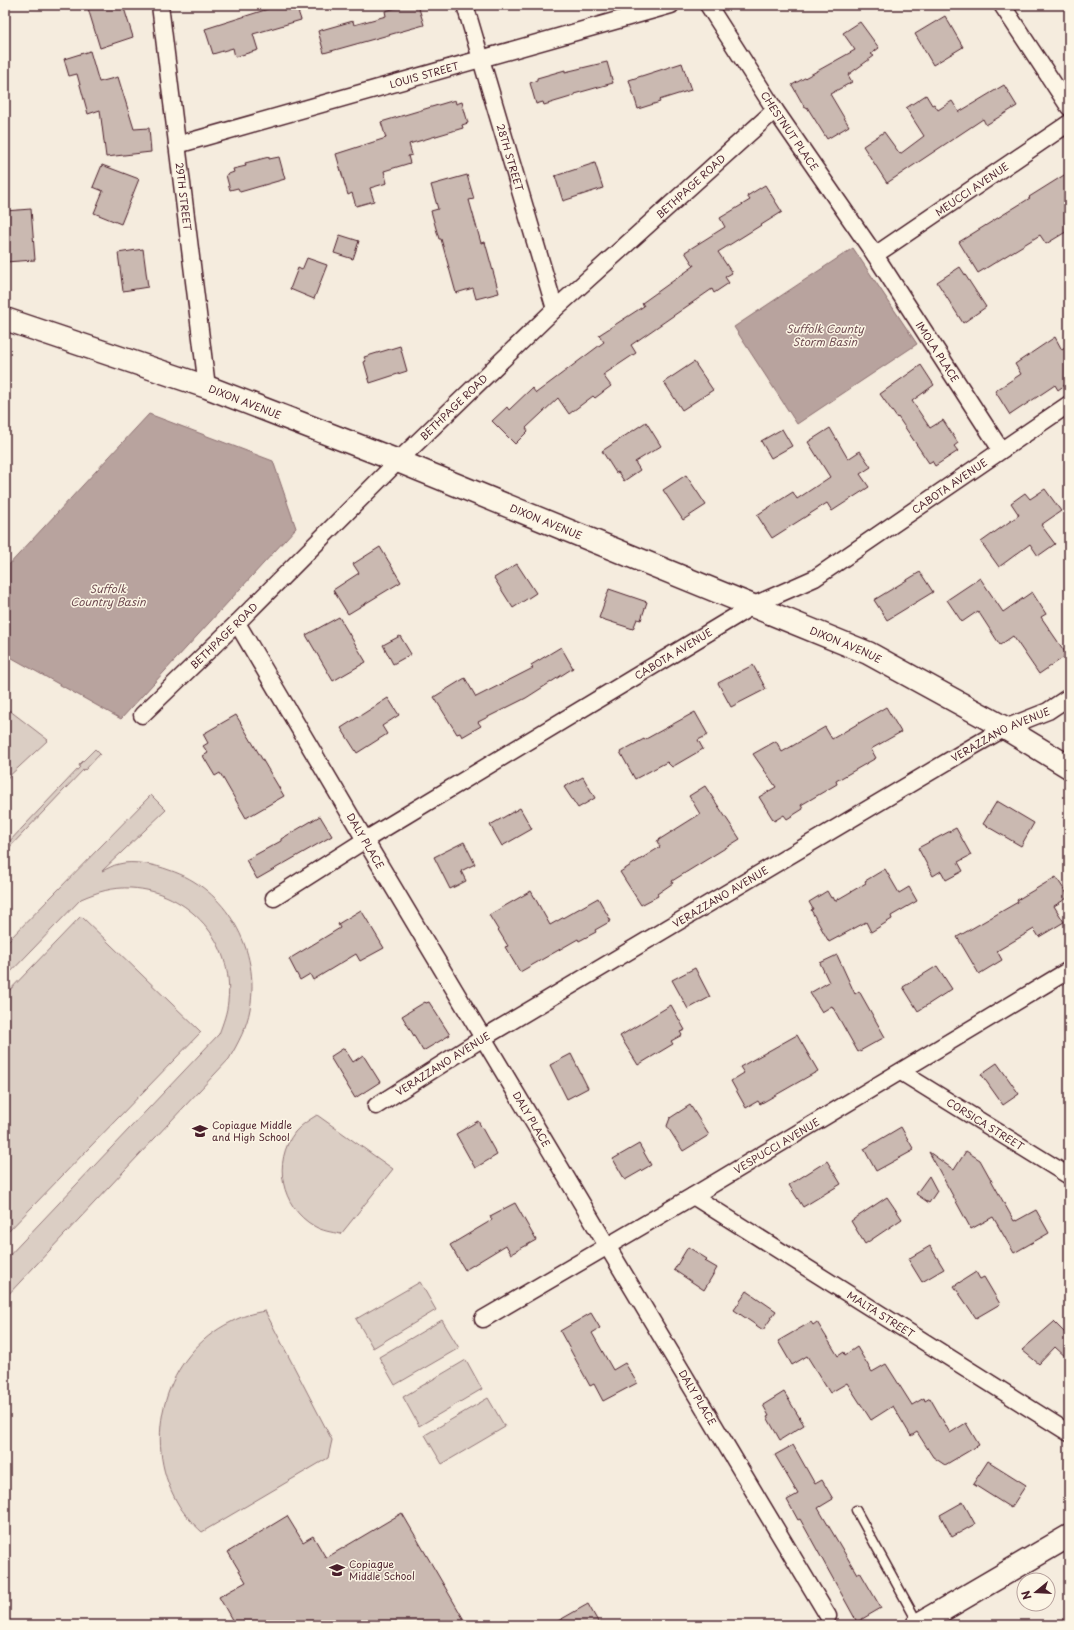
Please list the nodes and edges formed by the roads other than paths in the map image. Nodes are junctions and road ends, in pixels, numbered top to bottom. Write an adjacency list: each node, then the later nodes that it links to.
1 (160, 5): 10 (street, 29TH STREET)
2 (465, 5): 6 (street, 28TH STREET)
3 (671, 5): 6 (street, LOUIS STREET)
4 (708, 5): 8 (street, CHESTNUT PLACE)
5 (1002, 5): 7 (street)
6 (481, 58): 10 (street, LOUIS STREET); 12 (street, 28TH STREET)
7 (1069, 107)
8 (775, 110): 11 (street, CHESTNUT PLACE); 12 (street, BETHPAGE ROAD)
9 (1069, 123): 11 (street, MEUCCI AVENUE)
10 (177, 145): 14 (street, 29TH STREET)
11 (875, 255): 16 (street, IMOLA PLACE)
12 (555, 309): 17 (street, BETHPAGE ROAD)
13 (5, 319): 14 (main road, DIXON AVENUE)
14 (207, 387): 17 (main road, DIXON AVENUE)
15 (1069, 404): 16 (street, CABOTA AVENUE)
16 (1001, 450): 18 (street, CABOTA AVENUE)
17 (398, 460): 18 (main road, DIXON AVENUE); 19 (street, BETHPAGE ROAD)
18 (754, 605): 22 (main road, DIXON AVENUE); 24 (street, CABOTA AVENUE)
19 (237, 623): 21 (street, BETHPAGE ROAD); 24 (street, DALY PLACE)
20 (1069, 697): 22 (street, VERAZZANO AVENUE)
21 (142, 715)
22 (1005, 728): 23 (main road, DIXON AVENUE); 27 (street, VERAZZANO AVENUE)
23 (1069, 767)
24 (365, 840): 25 (street, CABOTA AVENUE); 27 (street, DALY PLACE)
25 (274, 898)
26 (1069, 970): 28 (street, VESPUCCI AVENUE)
27 (483, 1038): 29 (street, VERAZZANO AVENUE); 32 (street, DALY PLACE)
28 (901, 1072): 30 (street, CORSICA STREET); 31 (street, VESPUCCI AVENUE)
29 (376, 1106)
30 (1069, 1176)
31 (693, 1196): 32 (street, VESPUCCI AVENUE); 34 (street, MALTA STREET)
32 (607, 1246): 33 (street, VESPUCCI AVENUE); 37 (street, DALY PLACE)
33 (483, 1319)
34 (1069, 1433)
35 (856, 1510): 38 (lane)
36 (1069, 1536): 38 (main road)
37 (828, 1616)
38 (918, 1624)

